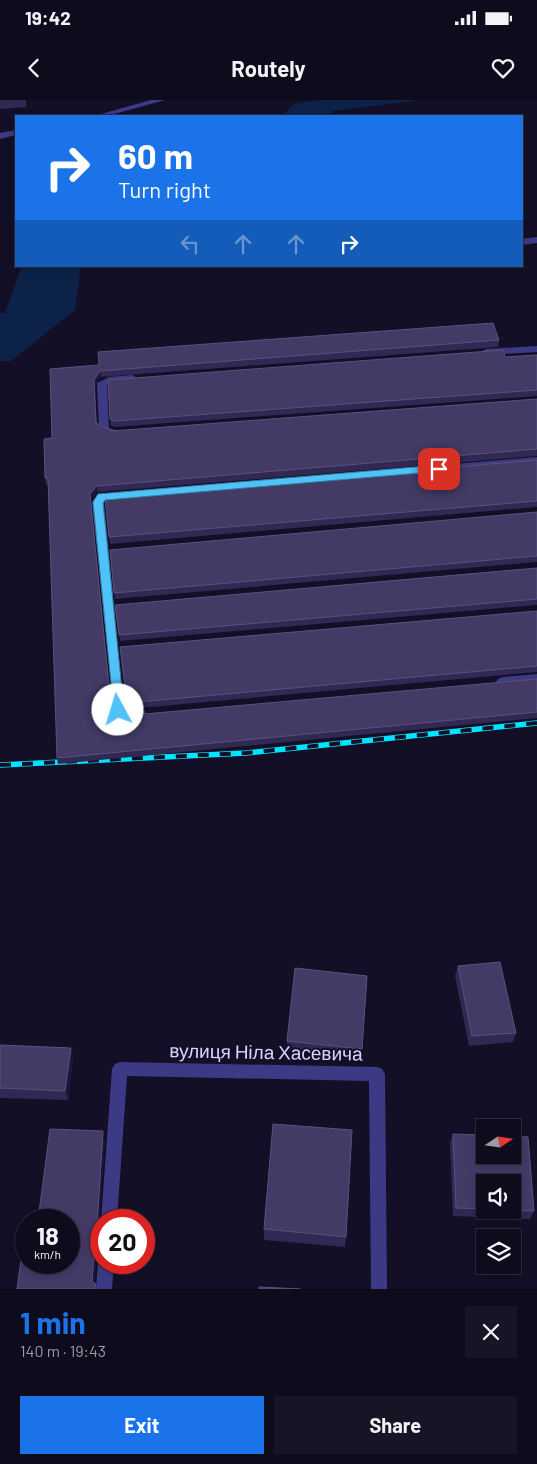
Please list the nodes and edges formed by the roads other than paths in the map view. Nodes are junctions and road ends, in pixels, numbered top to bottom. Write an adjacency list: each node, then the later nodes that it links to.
1 (161, 100): 2 (street)
2 (102, 115)
3 (15, 133): 4 (street)
4 (1, 136): 5 (street)
5 (0, 148)
6 (537, 240): 7 (street)
7 (523, 242)
8 (537, 349): 9 (street)
9 (475, 353)
10 (139, 378): 11 (street)
11 (122, 433)
12 (537, 461): 15 (street)
13 (537, 679): 14 (street)
14 (487, 684)
15 (149, 715)
16 (110, 1209): 19 (street, вулиця Ніла Хасевича)
17 (105, 1274): 18 (street)
18 (104, 1289)
19 (378, 1289)

